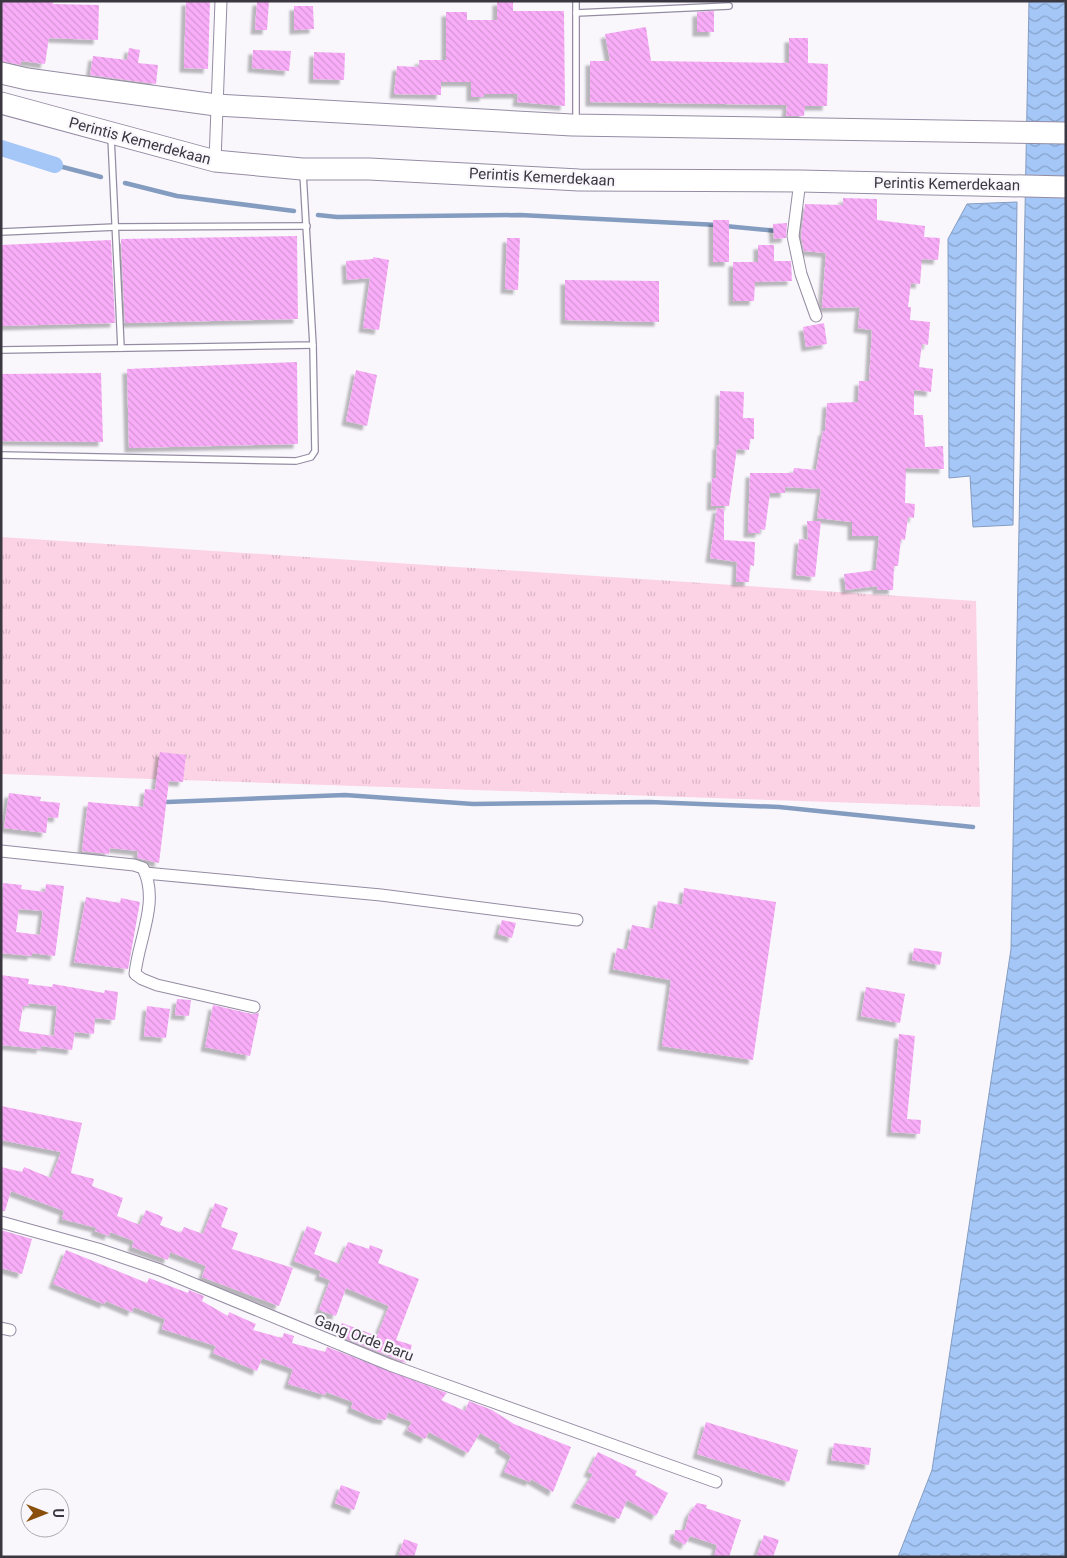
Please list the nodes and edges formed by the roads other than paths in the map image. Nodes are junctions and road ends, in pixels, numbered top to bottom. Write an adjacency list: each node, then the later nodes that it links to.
1 (221, 1): 7 (street)
2 (576, 1): 4 (lane)
3 (729, 6): 4 (lane)
4 (576, 13): 8 (lane)
5 (1, 73): 7 (highway)
6 (1, 103): 9 (highway, Perintis Kemerdekaan)
7 (216, 105): 8 (highway); 11 (street)
8 (576, 125): 10 (highway)
9 (110, 132): 11 (highway, Perintis Kemerdekaan); 16 (lane)
10 (1066, 133)
11 (215, 161): 12 (highway, Perintis Kemerdekaan)
12 (302, 168): 13 (highway, Perintis Kemerdekaan); 15 (lane)
13 (800, 181): 14 (highway, Perintis Kemerdekaan); 18 (street)
14 (1066, 187)
15 (307, 226): 16 (lane); 19 (lane)
16 (116, 227): 17 (lane); 20 (lane)
17 (1, 232)
18 (816, 316)
19 (313, 345): 20 (lane); 22 (lane)
20 (121, 348): 21 (lane)
21 (1, 350)
22 (1, 455)
23 (1, 851): 24 (street)
24 (145, 872): 25 (street); 26 (street)
25 (577, 920)
26 (254, 1007)
27 (1, 1222): 28 (street, Gang Orde Baru)
28 (716, 1482)

